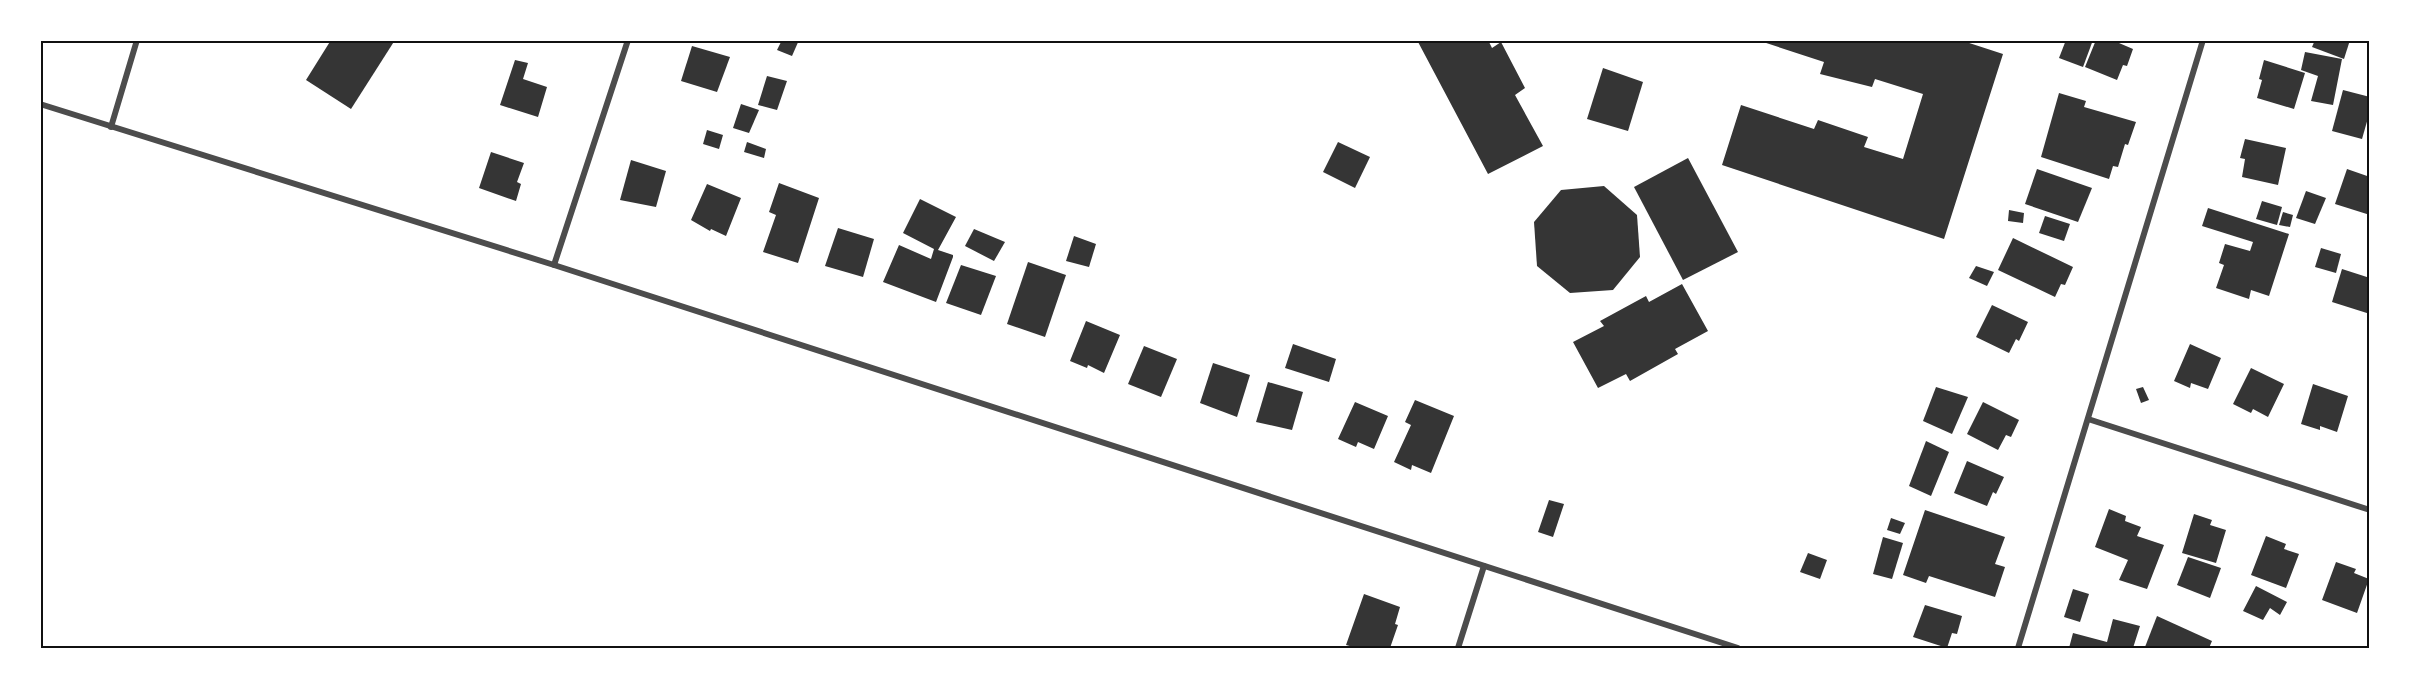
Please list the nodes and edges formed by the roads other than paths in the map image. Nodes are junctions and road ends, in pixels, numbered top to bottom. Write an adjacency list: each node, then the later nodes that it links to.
1 (137, 40): 5 (street)
2 (628, 40): 6 (street)
3 (2203, 40): 7 (street)
4 (40, 104): 5 (street)
5 (111, 127): 6 (street)
6 (555, 265): 9 (street)
7 (2088, 418): 8 (street); 12 (street)
8 (2370, 510)
9 (1484, 566): 10 (street); 11 (street)
10 (1458, 648)
11 (1738, 648)
12 (2018, 648)

